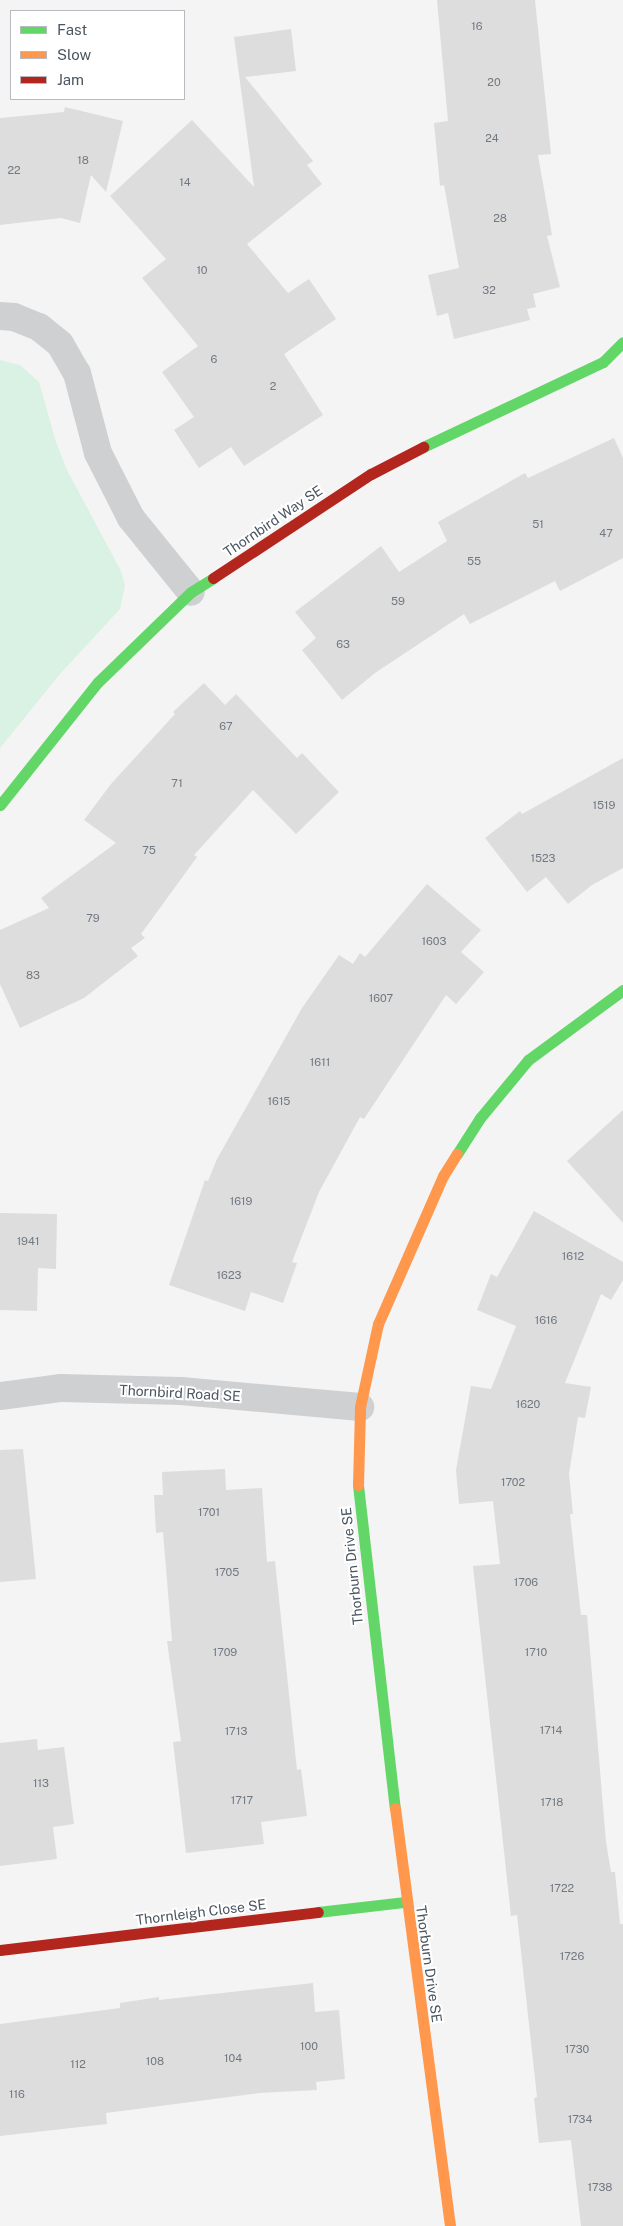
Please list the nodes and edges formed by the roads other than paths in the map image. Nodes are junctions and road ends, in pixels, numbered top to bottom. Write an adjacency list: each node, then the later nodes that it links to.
1 (0, 316): 3 (street)
2 (623, 342): 3 (street, Thornbird Way SE)
3 (191, 592): 4 (street, Thornbird Way SE)
4 (0, 806)
5 (623, 990): 7 (street, Thorburn Drive SE)
6 (0, 1396): 7 (street, Thornbird Road SE)
7 (360, 1407): 8 (street, Thorburn Drive SE)
8 (405, 1902): 9 (street, Thornleigh Close SE); 10 (street, Thorburn Drive SE)
9 (0, 1950)
10 (450, 2226)

